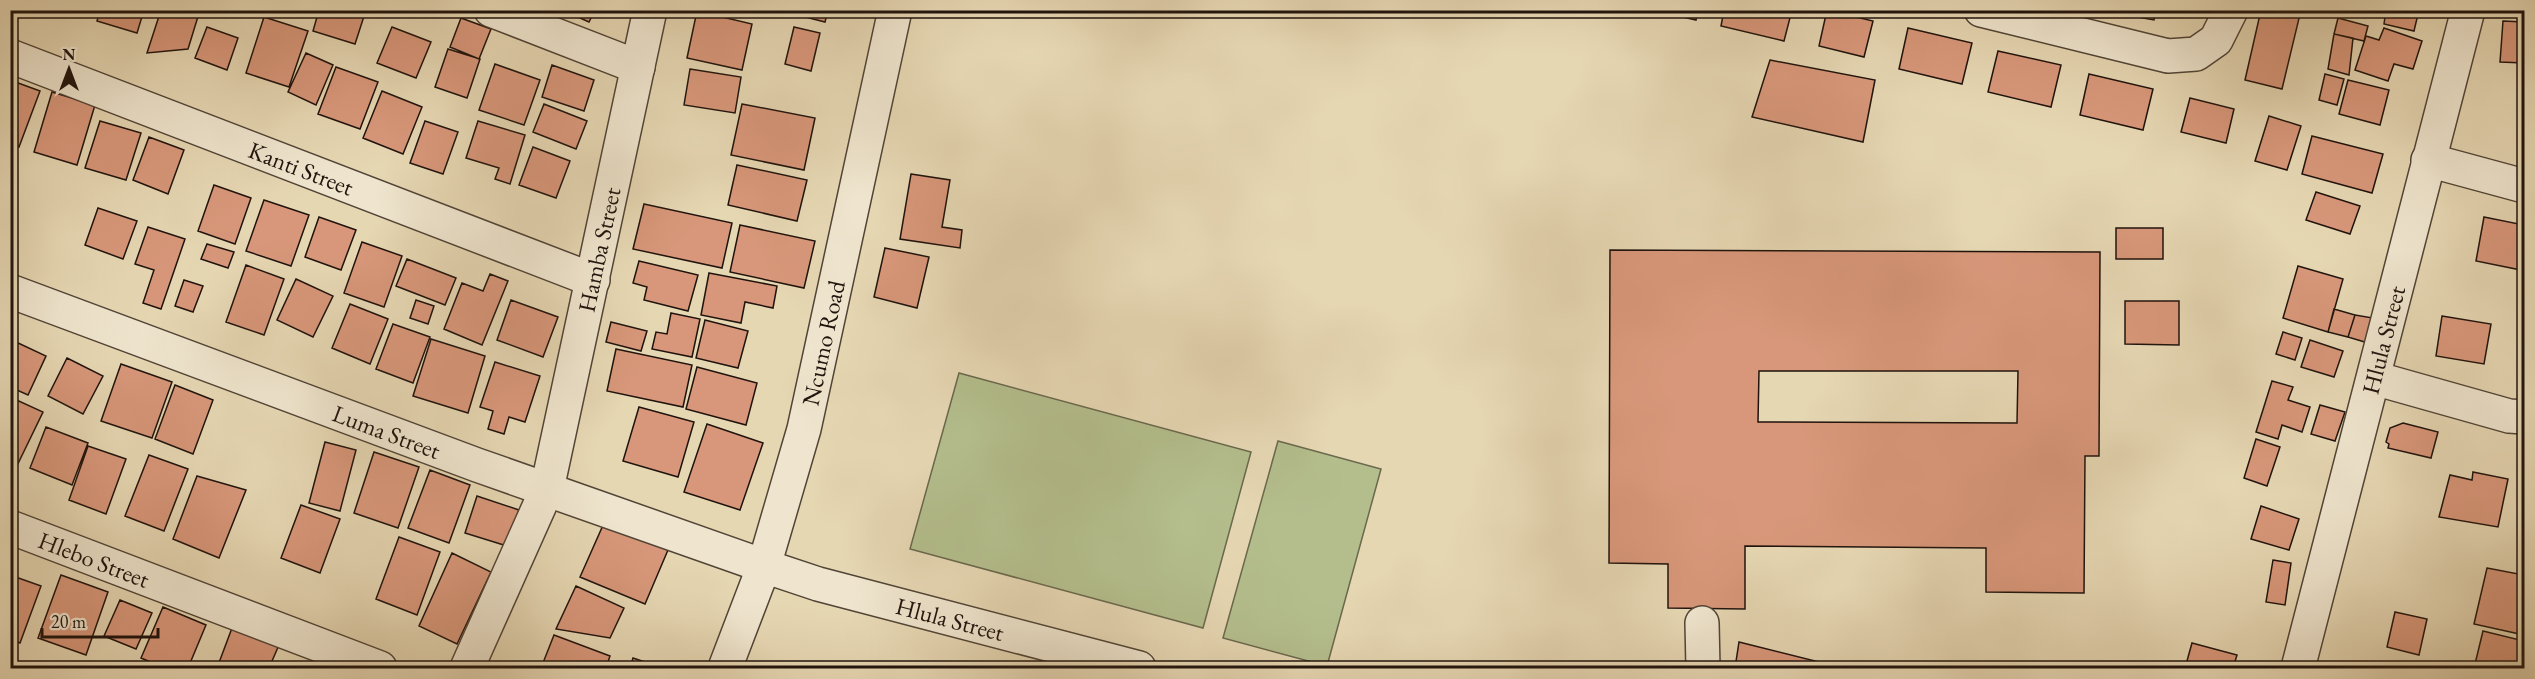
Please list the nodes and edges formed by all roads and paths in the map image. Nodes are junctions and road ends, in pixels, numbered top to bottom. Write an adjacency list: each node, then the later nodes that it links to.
1 (491, 10): 9 (street)
2 (650, 10): 9 (street, Hamba Street)
3 (895, 10): 18 (street, Ncumo Road)
4 (1981, 10): 7 (street)
5 (2231, 10): 7 (street)
6 (2468, 10): 10 (street, Hlula Street)
7 (2022, 15)
8 (10, 56): 12 (street, Kanti Street)
9 (638, 67): 12 (street, Hamba Street)
10 (2428, 160): 11 (street); 14 (street, Hlula Street)
11 (2524, 186)
12 (593, 280): 16 (street, Hamba Street)
13 (10, 291): 16 (street, Luma Street)
14 (2374, 378): 15 (street); 25 (street, Hlula Street)
15 (2524, 417)
16 (547, 489): 18 (street, Luma Street); 21 (street)
17 (10, 527): 20 (street, Hlebo Street)
18 (764, 566): 22 (street, Ncumo Road); 23 (street, Hlula Street)
19 (1702, 623): 24 (street)
20 (380, 669)
21 (467, 669)
22 (725, 669)
23 (1138, 669)
24 (1702, 669)
25 (2298, 669)

